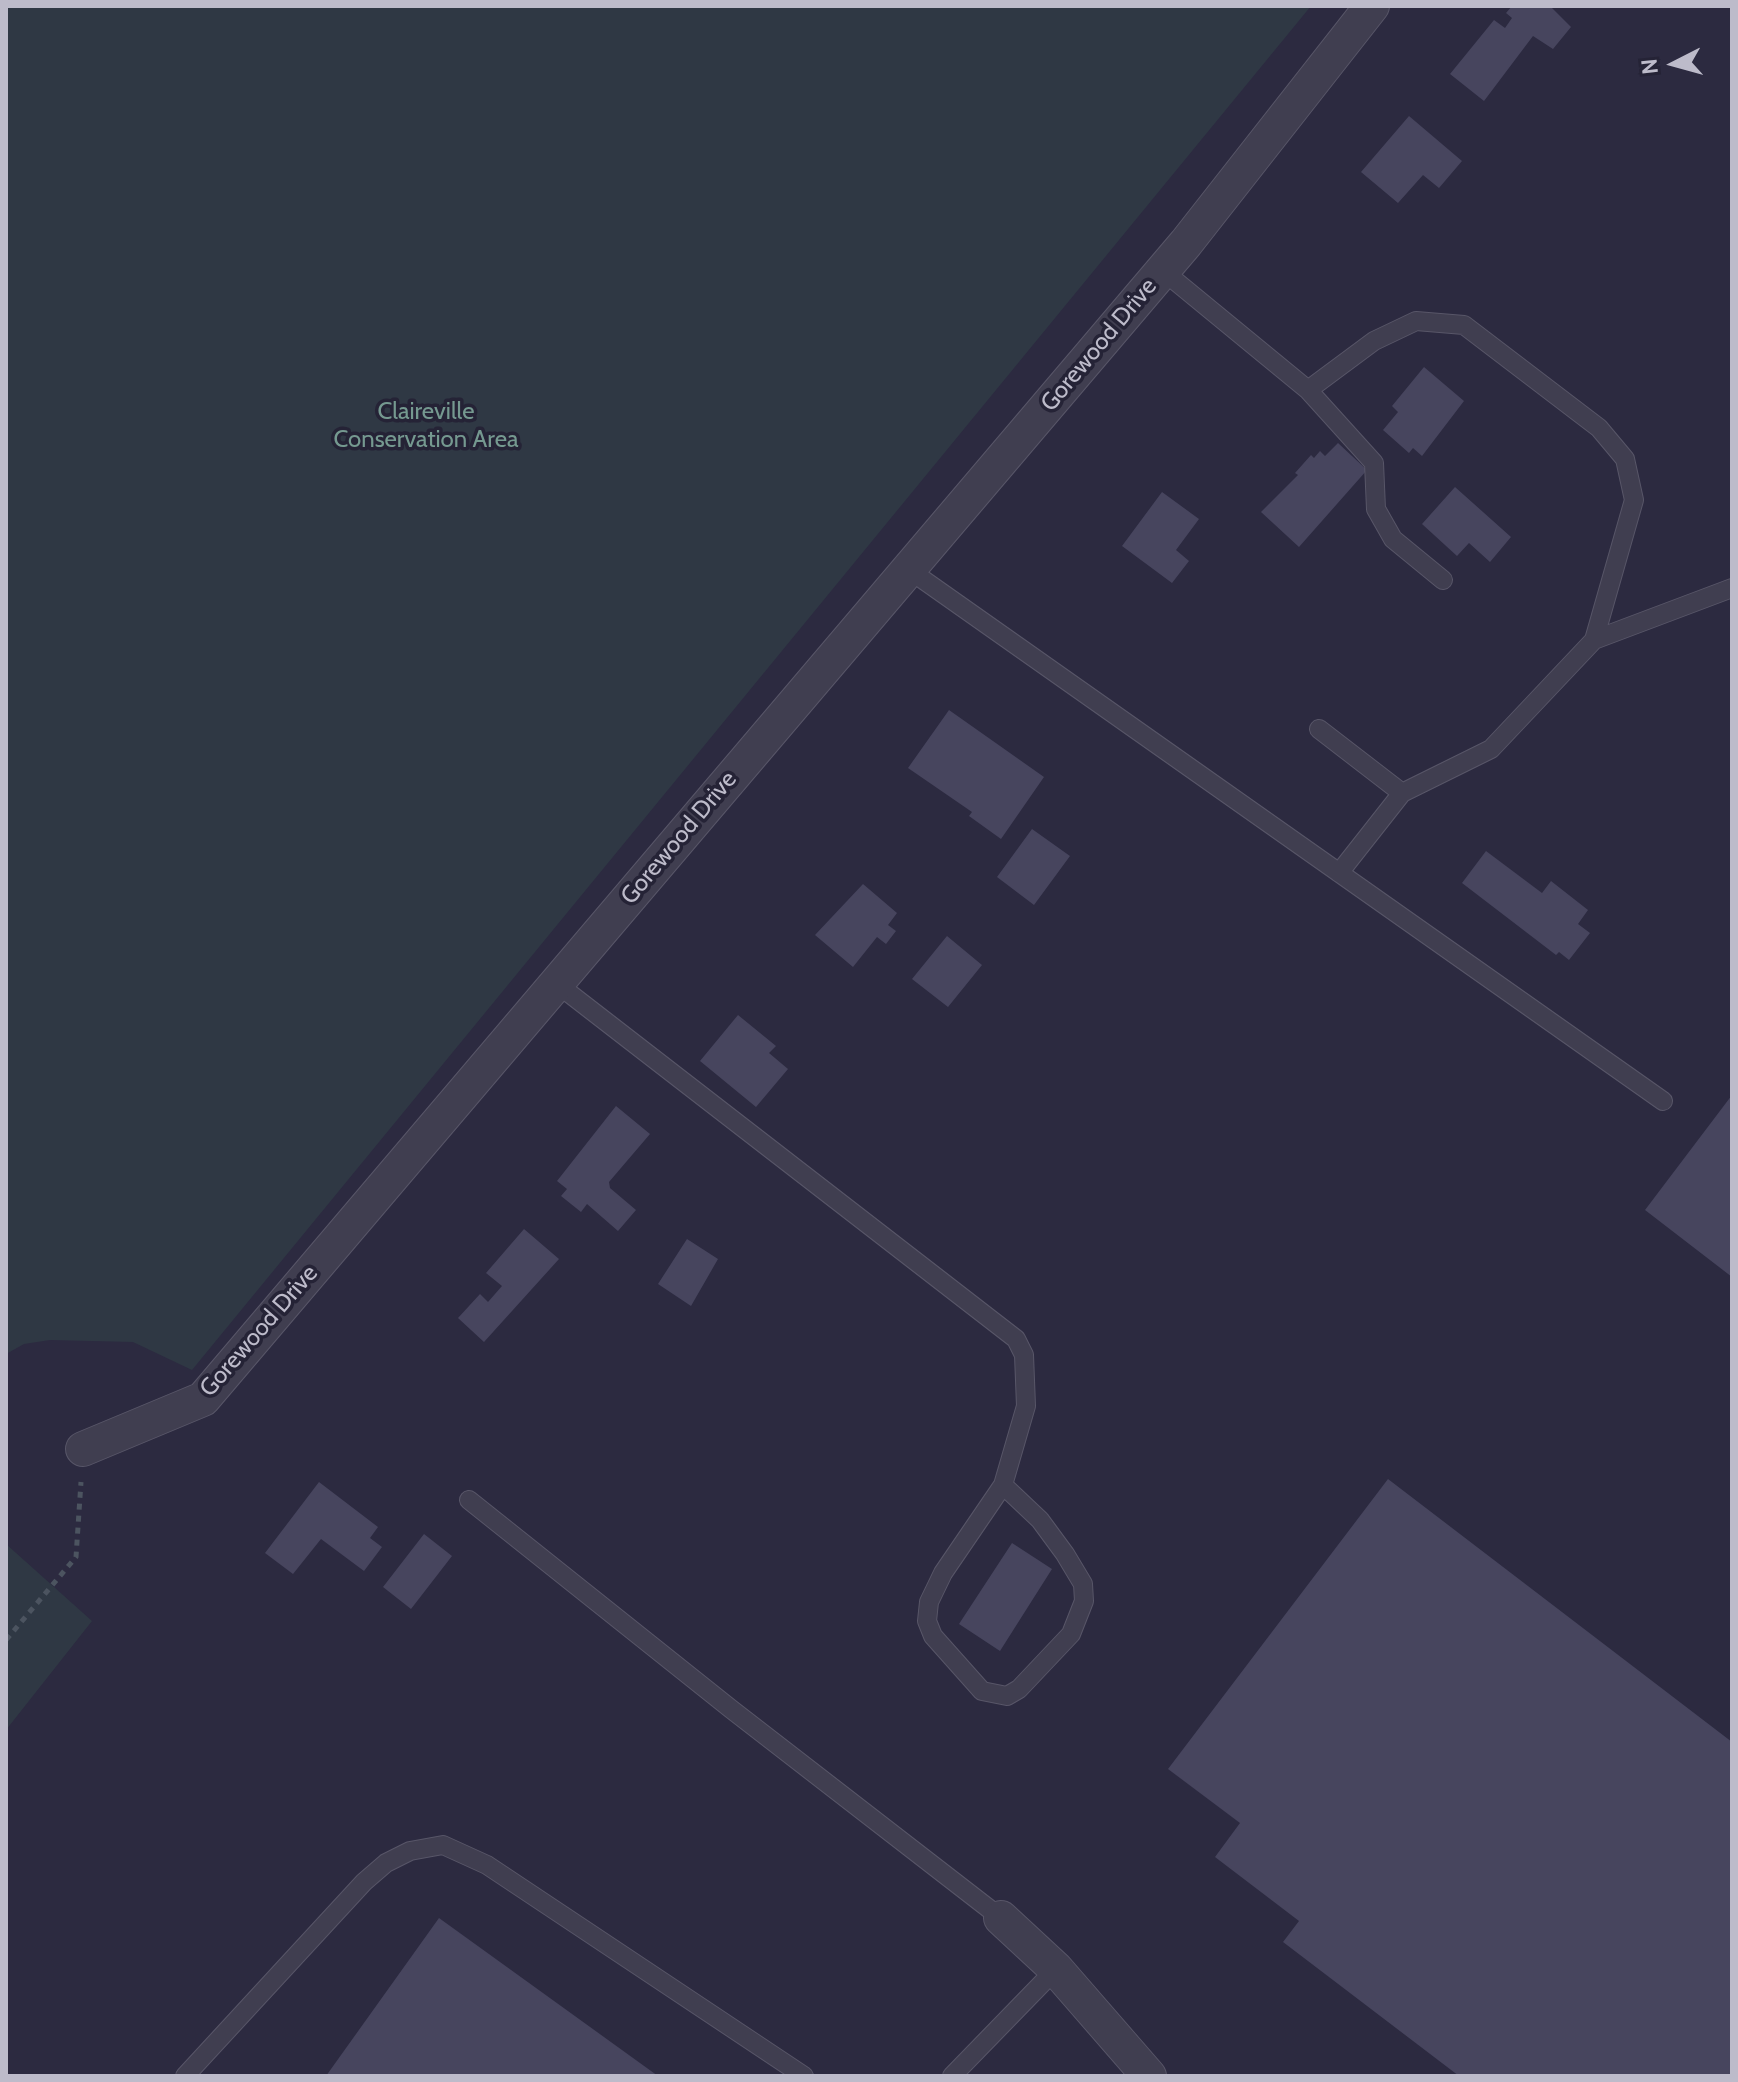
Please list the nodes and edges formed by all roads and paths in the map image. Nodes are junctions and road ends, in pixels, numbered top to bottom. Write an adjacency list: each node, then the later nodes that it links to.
1 (1372, 6): 2 (street, Gorewood Drive)
2 (1162, 270): 3 (lane); 4 (street, Gorewood Drive)
3 (1308, 390): 5 (lane); 7 (lane)
4 (908, 569): 10 (lane); 11 (street, Gorewood Drive)
5 (1443, 580)
6 (1732, 588): 7 (lane)
7 (1594, 640): 9 (lane)
8 (1319, 729): 9 (lane)
9 (1402, 793): 10 (lane)
10 (1339, 873): 12 (lane)
11 (556, 983): 13 (street, Gorewood Drive); 14 (lane)
12 (1663, 1101)
13 (83, 1449): 16 (path)
14 (1003, 1485): 14 (lane)
15 (469, 1500): 17 (lane)
16 (6, 1640)
17 (1001, 1918): 18 (street)
18 (1056, 1969): 21 (lane); 22 (street)
19 (185, 2076): 20 (lane)
20 (804, 2076)
21 (952, 2076)
22 (1149, 2076)

